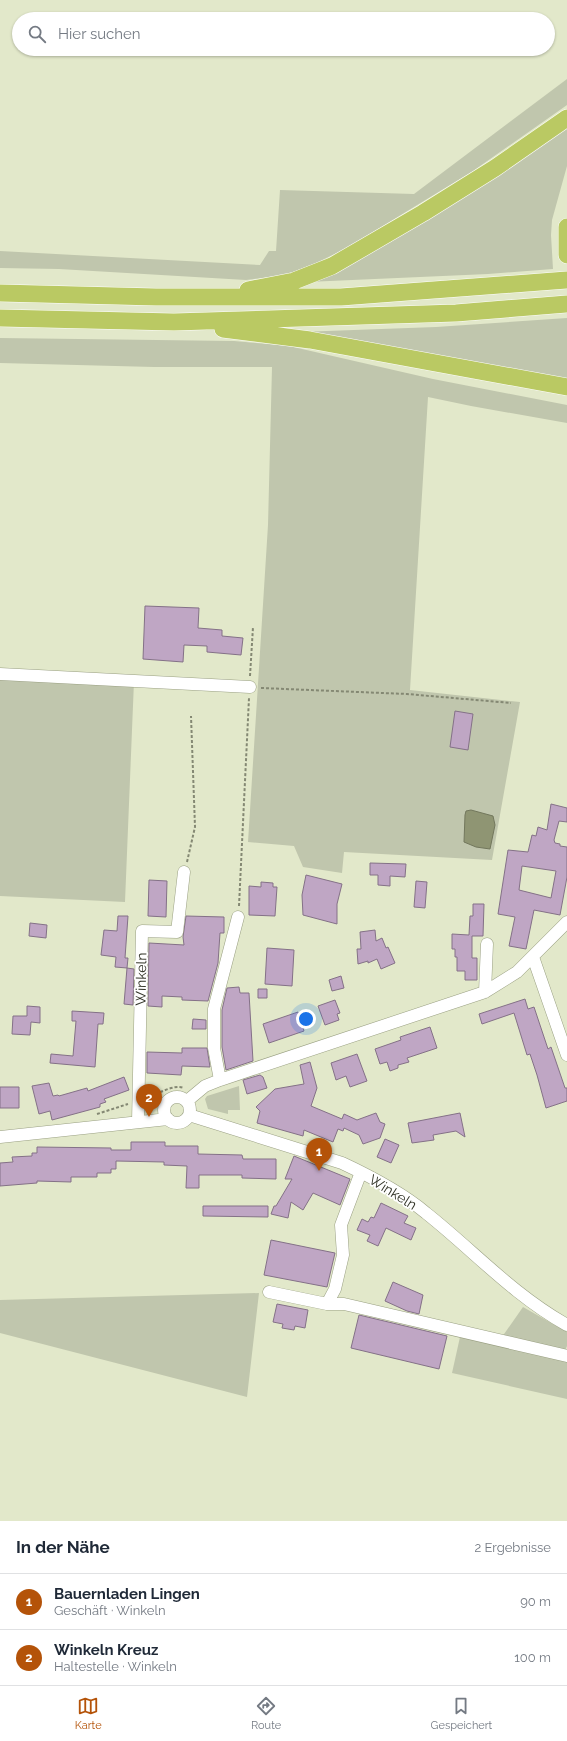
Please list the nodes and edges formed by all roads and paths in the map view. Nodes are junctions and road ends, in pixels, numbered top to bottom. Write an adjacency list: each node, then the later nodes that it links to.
1 (567, 118): 6 (highway)
2 (567, 227): 3 (highway)
3 (567, 255)
4 (567, 280): 6 (highway)
5 (0, 293): 6 (highway)
6 (214, 297)
7 (567, 304): 9 (highway)
8 (0, 318): 9 (highway)
9 (174, 322): 10 (highway)
10 (564, 387)
11 (253, 627): 13 (path)
12 (0, 674): 13 (street)
13 (250, 687): 14 (path); 17 (path)
14 (511, 703)
15 (191, 716): 16 (path)
16 (184, 872): 25 (street, Winkeln)
17 (238, 917): 23 (street)
18 (567, 922): 20 (street)
19 (487, 944): 21 (street)
20 (533, 957): 21 (street); 22 (street)
21 (485, 992): 23 (street)
22 (567, 1055)
23 (220, 1080): 24 (street)
24 (191, 1098): 25 (path); 27 (street); 28 (street)
25 (139, 1100): 26 (path); 29 (street, Winkeln)
26 (96, 1114)
27 (189, 1115): 28 (street); 31 (street, Winkeln)
28 (168, 1119): 29 (street)
29 (138, 1122): 30 (street)
30 (0, 1137)
31 (361, 1172): 33 (street); 34 (street, Winkeln)
32 (269, 1292): 33 (street)
33 (327, 1304): 35 (street)
34 (567, 1325)
35 (567, 1356)

